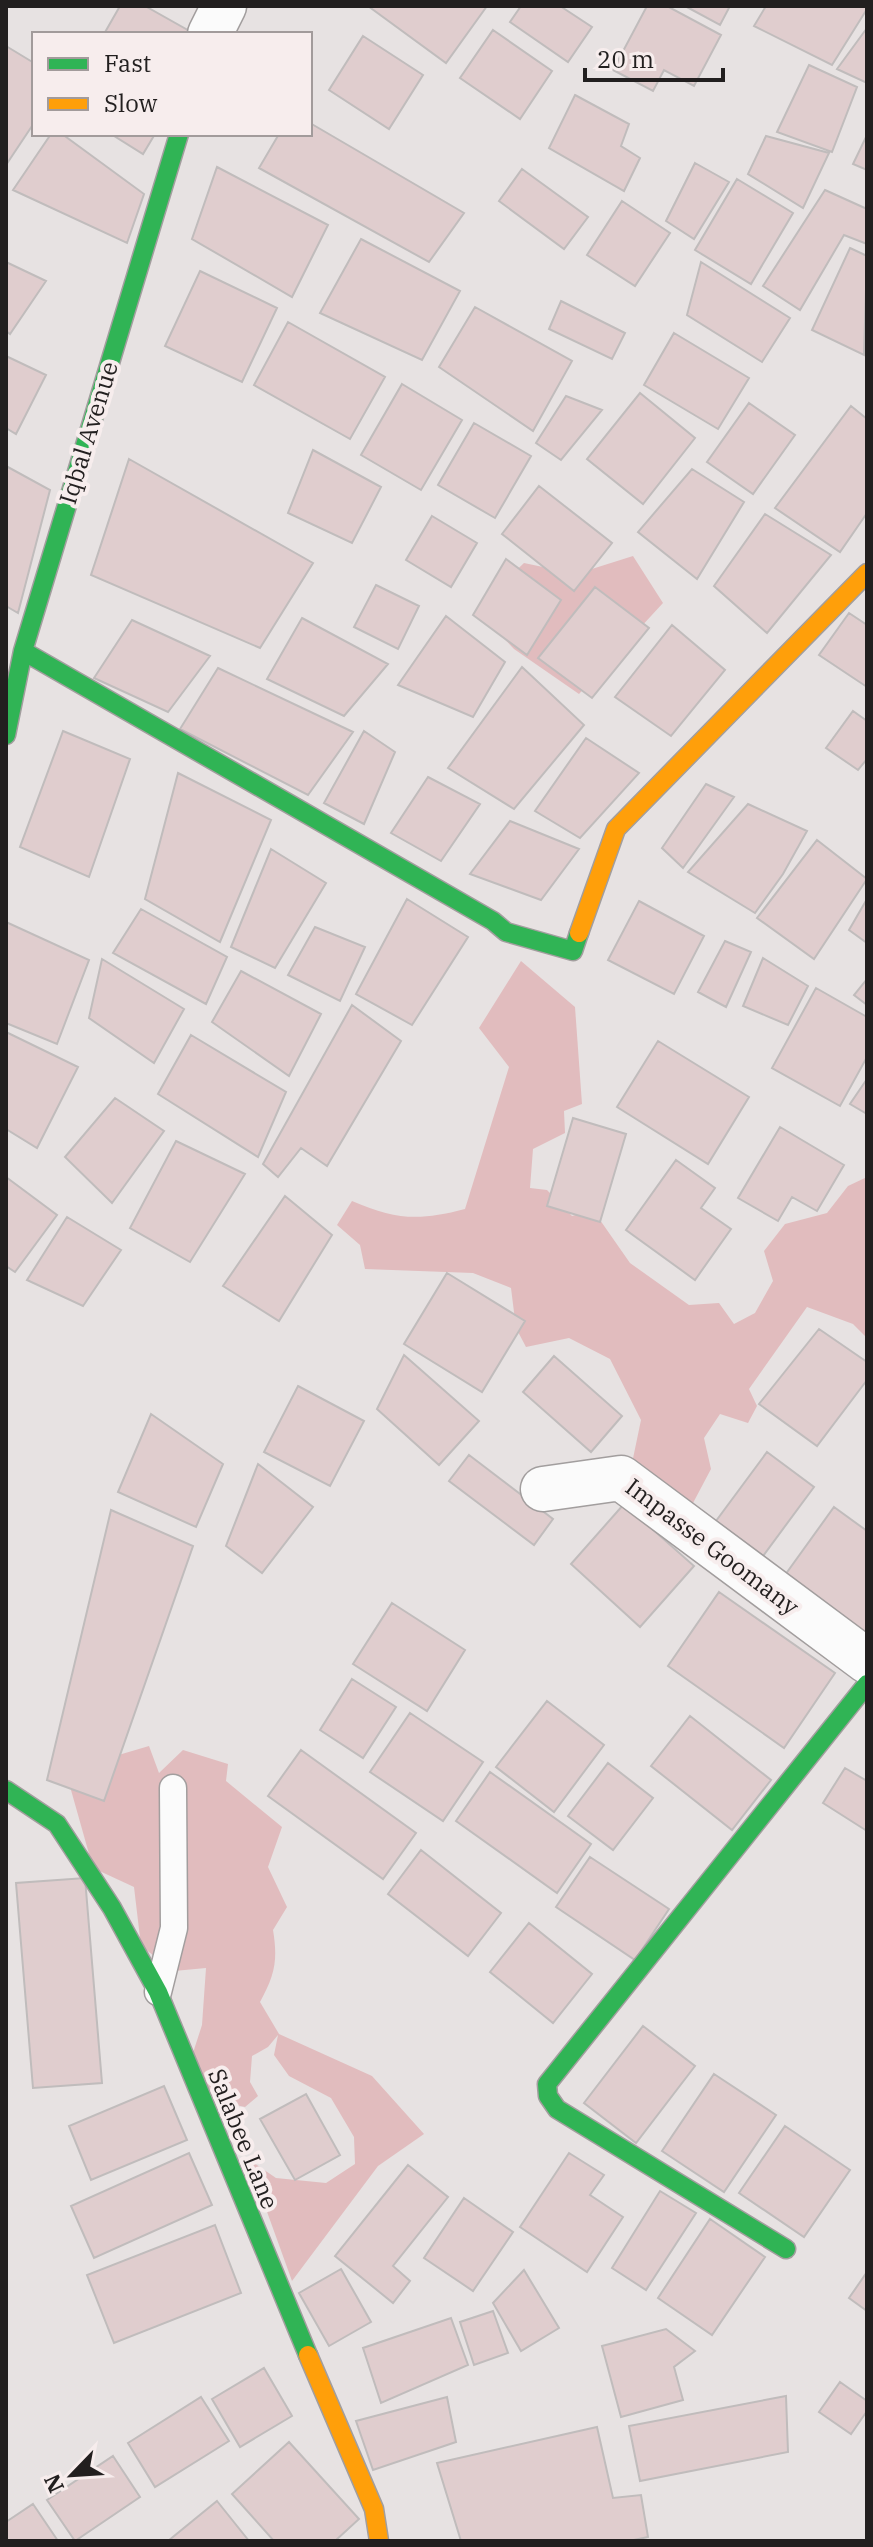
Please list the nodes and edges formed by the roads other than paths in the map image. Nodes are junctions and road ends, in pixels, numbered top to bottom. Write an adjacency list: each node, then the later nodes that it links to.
1 (224, 6): 2 (street)
2 (211, 32)
3 (178, 136): 5 (street, Iqbal Avenue)
4 (867, 573): 5 (street)
5 (23, 651): 6 (street, Iqbal Avenue)
6 (6, 735)
7 (543, 1489): 8 (street, Impasse Goomany)
8 (867, 1661)
9 (867, 1684): 13 (street)
10 (173, 1788): 12 (lane)
11 (6, 1790): 12 (street, Salabee Lane)
12 (158, 1992): 14 (street, Salabee Lane)
13 (786, 2249)
14 (379, 2541)

